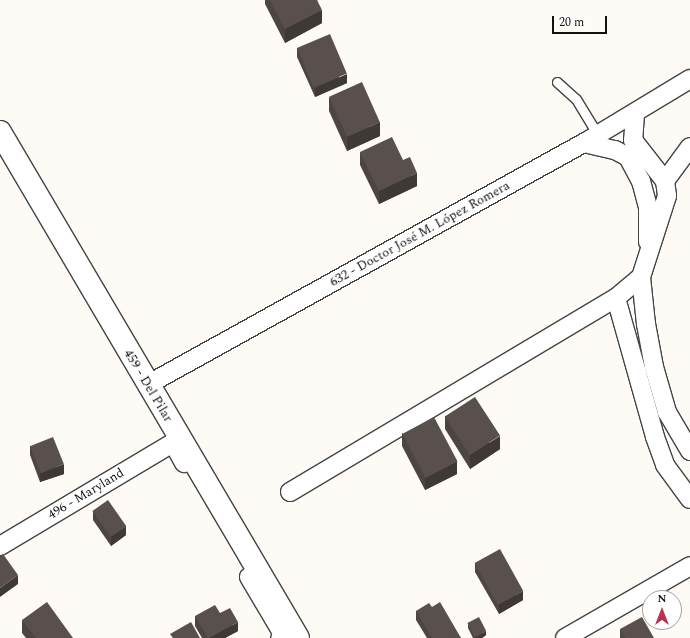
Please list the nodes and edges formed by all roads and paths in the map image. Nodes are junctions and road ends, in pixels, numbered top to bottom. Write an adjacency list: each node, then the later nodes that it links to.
1 (690, 79): 3 (street, 632 - Doctor José M. López Romera)
2 (557, 82): 5 (lane)
3 (635, 114): 5 (street, 632 - Doctor José M. López Romera); 7 (street)
4 (0, 132): 11 (street, 459 - Del Pilar)
5 (591, 139): 8 (street); 11 (street, 632 - Doctor José M. López Romera)
6 (690, 147): 7 (street)
7 (665, 180): 8 (street)
8 (648, 259): 9 (street)
9 (641, 278): 10 (street); 12 (street)
10 (616, 298): 13 (street); 14 (street)
11 (147, 386): 17 (street, 459 - Del Pilar)
12 (690, 451)
13 (290, 492)
14 (690, 499)
15 (0, 546): 17 (street, 496 - Maryland)
16 (690, 566): 18 (street)
17 (287, 638)
18 (565, 638)

